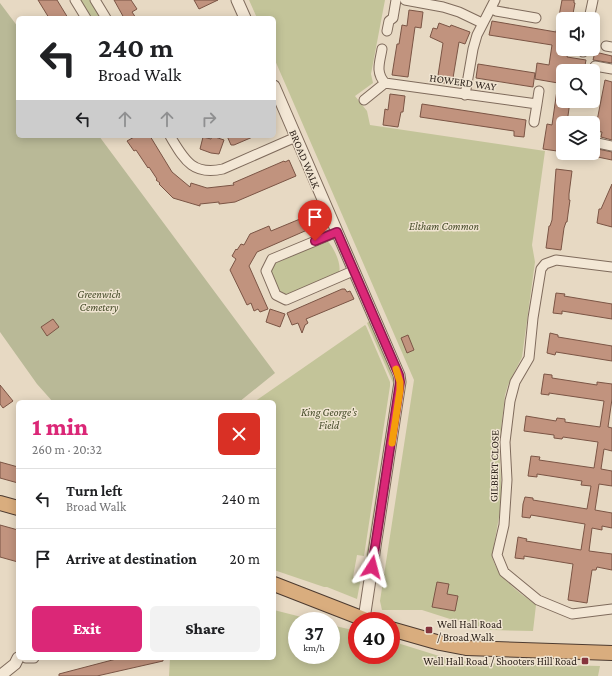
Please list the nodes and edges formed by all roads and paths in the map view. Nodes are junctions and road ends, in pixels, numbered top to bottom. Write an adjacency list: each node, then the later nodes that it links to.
1 (75, 0): 9 (street)
2 (96, 0): 10 (street)
3 (237, 0): 11 (street)
4 (396, 0): 14 (street)
5 (405, 0): 13 (street)
6 (593, 0): 8 (street)
7 (493, 4): 12 (street); 13 (street)
8 (590, 12)
9 (85, 16)
10 (105, 16)
11 (244, 16)
12 (536, 18)
13 (482, 23): 21 (street)
14 (388, 31)
15 (382, 48): 18 (street)
16 (600, 67): 17 (street)
17 (612, 69)
18 (385, 83): 21 (street, HOWERD WAY); 22 (street)
19 (276, 91): 26 (street, BROAD WALK)
20 (539, 91): 23 (street)
21 (465, 95): 23 (street, HOWERD WAY)
22 (364, 100)
23 (537, 104): 24 (street)
24 (534, 122)
25 (171, 138): 26 (street)
26 (296, 138): 29 (street, BROAD WALK)
27 (600, 143): 28 (street)
28 (612, 146)
29 (337, 232): 31 (street, BROAD WALK); 31 (street)
30 (612, 267): 35 (street, GILBERT CLOSE)
31 (354, 270): 36 (street, BROAD WALK)
32 (0, 502): 33 (highway)
33 (16, 507)
34 (276, 585): 37 (highway)
35 (612, 609)
36 (367, 612)
37 (348, 613)
38 (400, 632): 39 (highway)
39 (612, 653)
40 (17, 660): 41 (street)
41 (7, 674)

